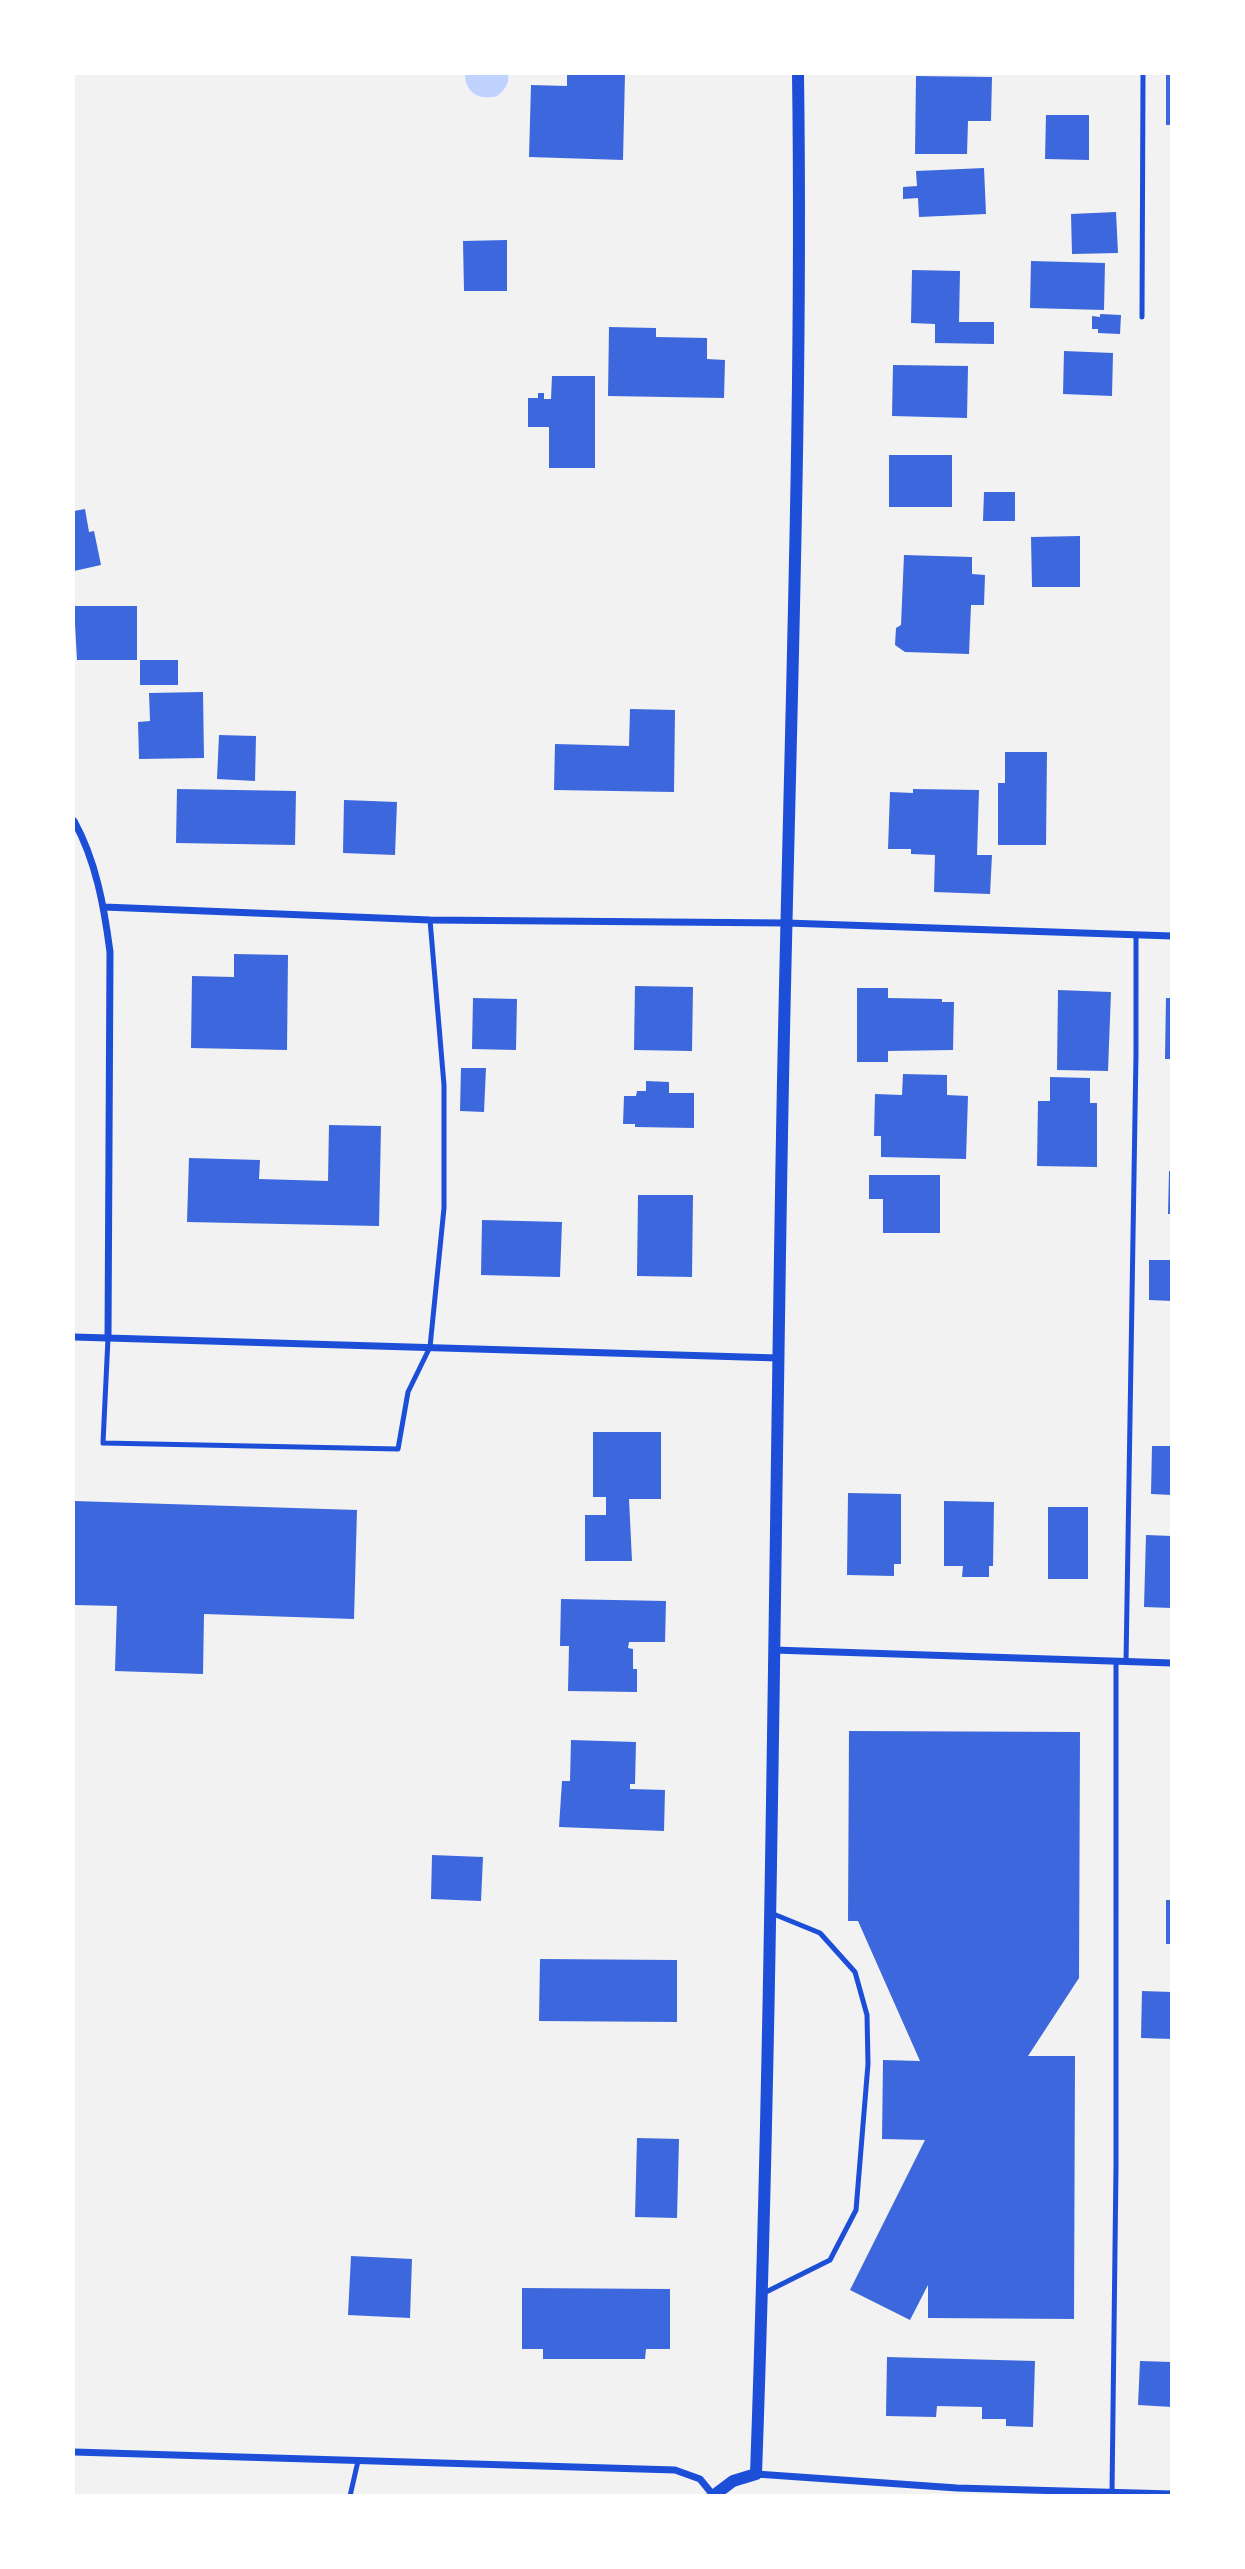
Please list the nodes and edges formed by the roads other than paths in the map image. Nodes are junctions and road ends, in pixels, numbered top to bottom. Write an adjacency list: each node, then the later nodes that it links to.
1 (799, 74): 7 (street)
2 (1143, 74): 3 (lane)
3 (1142, 317)
4 (74, 821): 5 (street)
5 (104, 907): 6 (street); 11 (street)
6 (430, 920): 7 (street); 12 (lane)
7 (786, 923): 8 (street); 13 (street)
8 (1136, 935): 9 (street); 16 (lane)
9 (1171, 936)
10 (74, 1337): 11 (street)
11 (108, 1338): 12 (street); 12 (lane)
12 (430, 1347): 13 (street)
13 (778, 1358): 14 (street)
14 (773, 1650): 15 (street); 18 (street)
15 (1116, 1661): 16 (street); 23 (lane)
16 (1126, 1662): 17 (street)
17 (1171, 1663)
18 (769, 1912): 19 (street); 19 (lane)
19 (764, 2293): 22 (street)
20 (74, 2452): 21 (street)
21 (358, 2461): 25 (street); 26 (lane)
22 (757, 2474): 23 (street); 25 (street)
23 (1112, 2493): 24 (street)
24 (1171, 2494)
25 (713, 2495)
26 (350, 2496)

